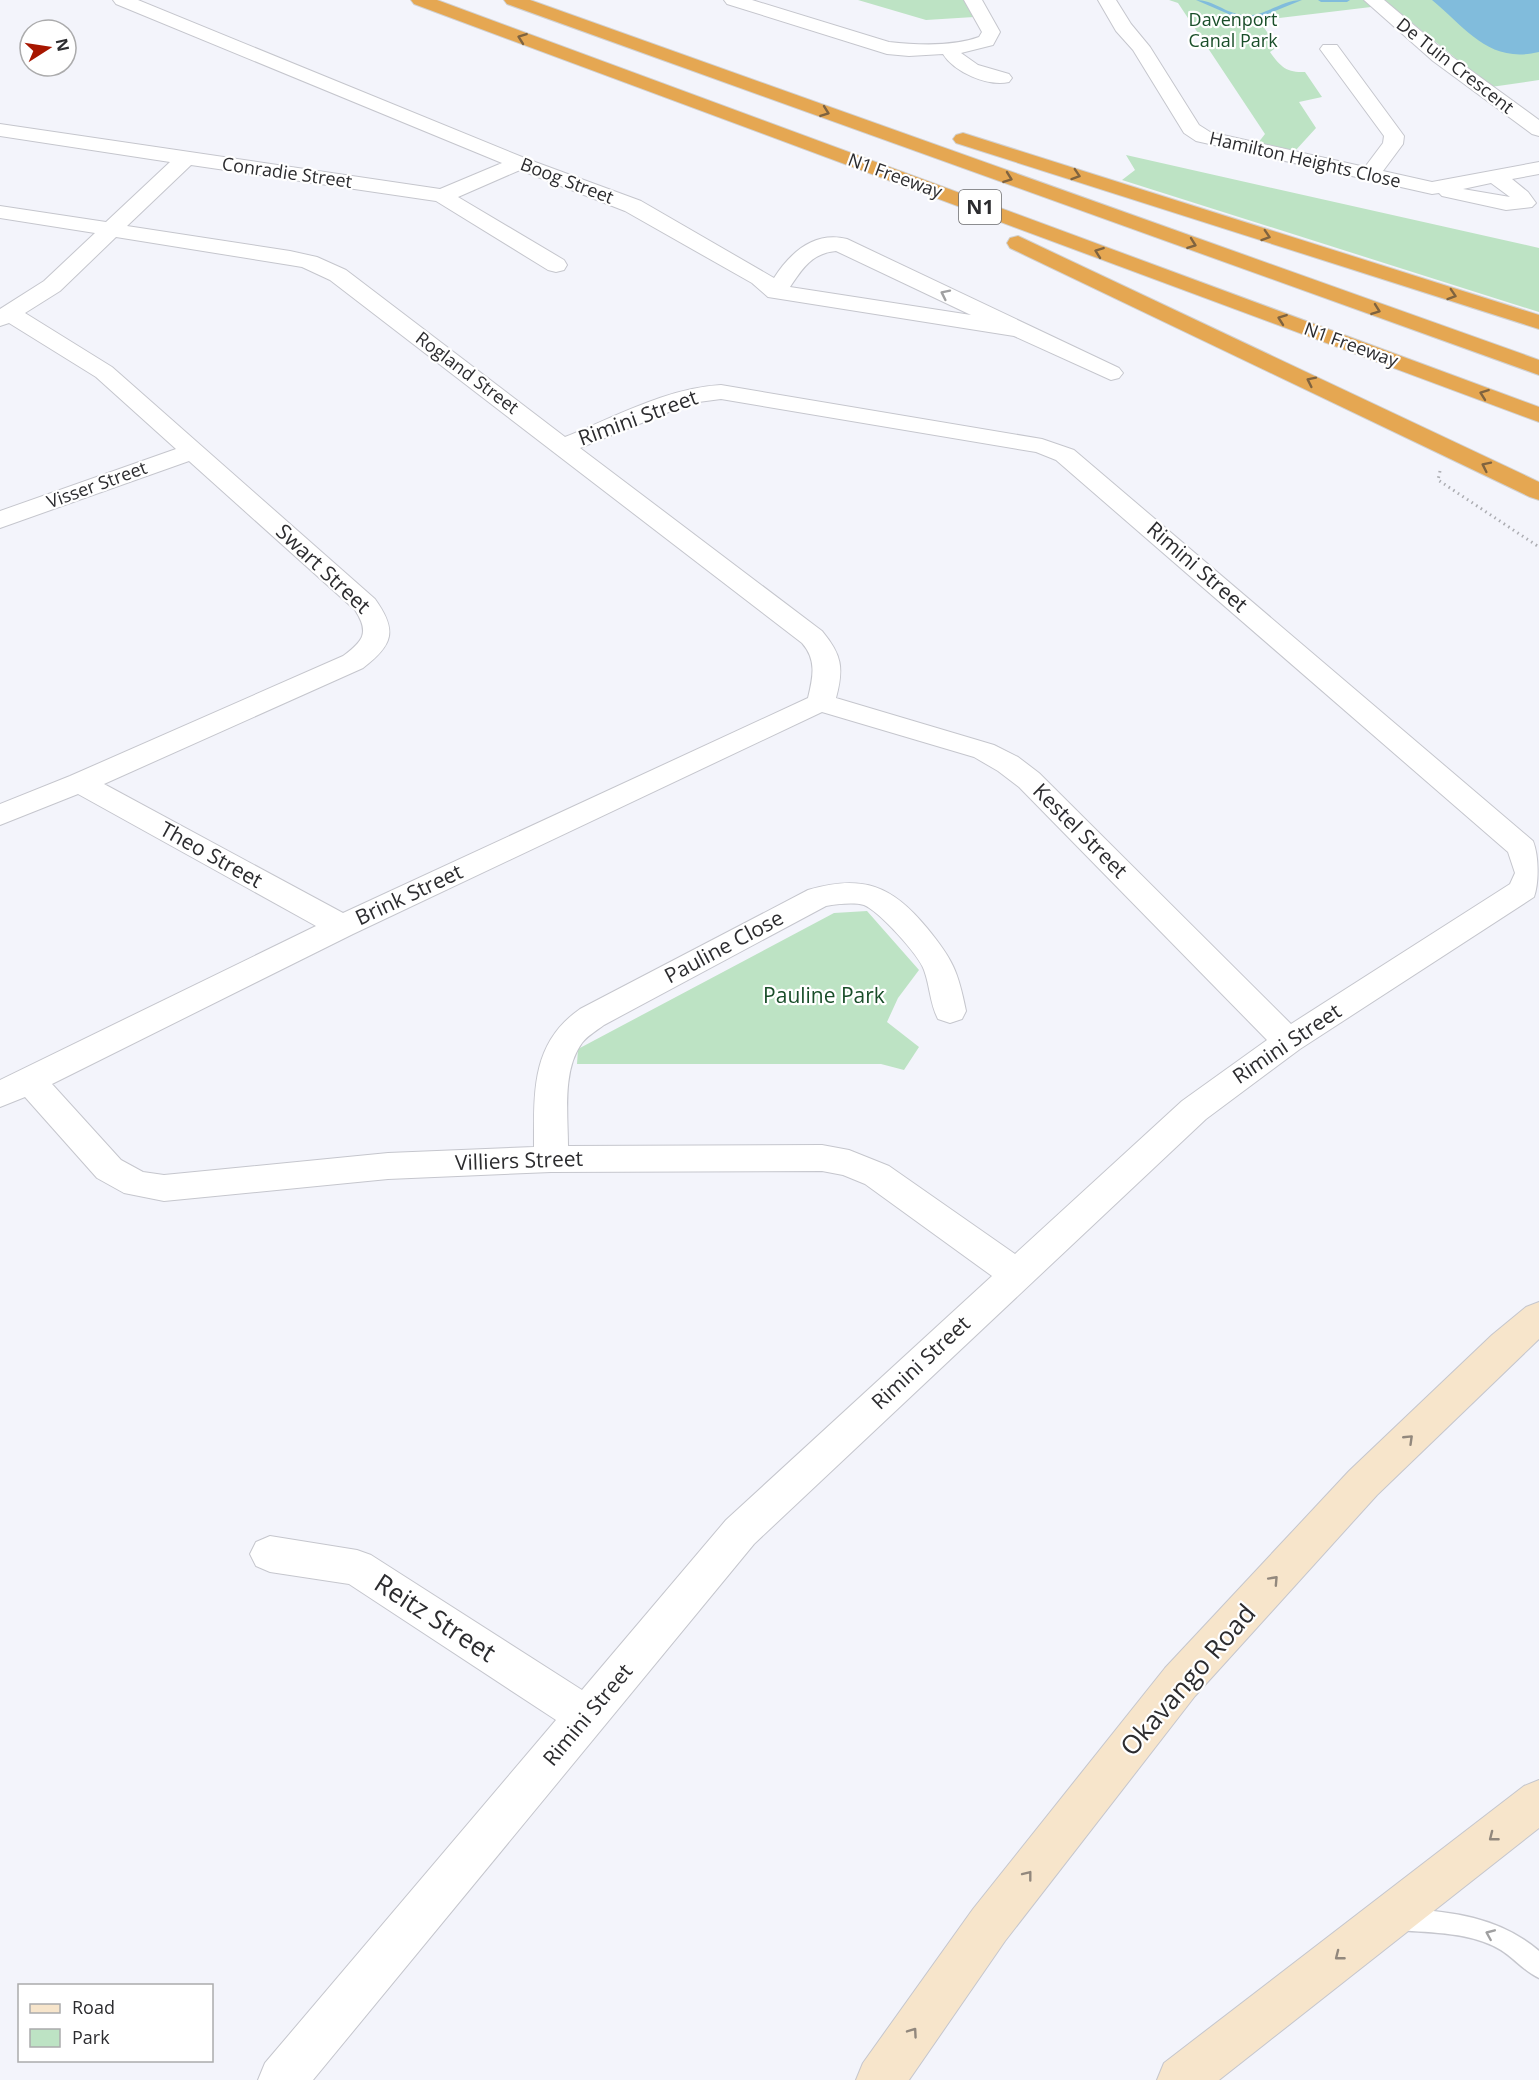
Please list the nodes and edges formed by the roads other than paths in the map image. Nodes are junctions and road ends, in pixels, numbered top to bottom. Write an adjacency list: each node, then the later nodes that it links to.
1 (122, 0): 17 (street, Boog Street)
2 (420, 0): 10 (highway, N1 Freeway / N1, one-way to 2)
3 (733, 0): 8 (street)
4 (973, 0): 8 (street)
5 (1107, 0): 19 (street, Hamilton Heights Close)
6 (1373, 0): 14 (street, De Tuin Crescent)
7 (516, 1): 12 (highway); 30 (highway, N1 Freeway / N1, one-way to 30)
8 (949, 48): 11 (street)
9 (1330, 49): 19 (street)
10 (559, 51): 32 (highway, N1 Freeway / N1, one-way to 10); 35 (highway, one-way to 10)
11 (1002, 78)
12 (912, 123)
13 (0, 130): 16 (street, Conradie Street)
14 (1539, 130)
15 (946, 134): 28 (highway, one-way to 28)
16 (186, 158): 22 (street, Conradie Street); 24 (street)
17 (520, 163): 22 (street); 26 (street, Boog Street)
18 (1539, 168): 20 (street, Hamilton Heights Close)
19 (1370, 174): 21 (street, Hamilton Heights Close)
20 (1497, 178): 21 (street, Hamilton Heights Close); 21 (street, Hamilton Heights Close)
21 (1432, 188)
22 (442, 196): 25 (street, Conradie Street)
23 (0, 212): 24 (street, Rogland Street)
24 (111, 230): 27 (street); 33 (street, Rogland Street)
25 (556, 265)
26 (776, 292): 29 (street, Boog Street); 29 (street, one-way to 26)
27 (6, 317): 34 (street, Swart Street)
28 (1539, 322)
29 (1016, 330): 31 (street)
30 (1539, 369)
31 (1111, 373)
32 (1539, 415)
33 (563, 446): 37 (street, Rogland Street); 42 (street, Rimini Street)
34 (194, 451): 36 (street, Visser Street); 38 (street, Swart Street)
35 (1539, 492)
36 (0, 520)
37 (821, 703): 40 (street, Brink Street); 42 (street, Kestel Street)
38 (80, 783): 39 (street, Swart Street); 40 (street, Theo Street)
39 (0, 815)
40 (342, 926): 43 (street, Brink Street)
41 (950, 1011): 44 (street, Pauline Close)
42 (1288, 1041): 45 (street, Rimini Street)
43 (15, 1088): 44 (street, Villiers Street)
44 (552, 1159): 45 (street, Villiers Street)
45 (1018, 1275): 48 (street, Rimini Street)
46 (1539, 1317): 53 (main road, Okavango Road, one-way to 46)
47 (270, 1554): 48 (street, Reitz Street)
48 (586, 1718): 52 (street, Rimini Street)
49 (1539, 1801): 50 (main road, one-way to 50)
50 (1388, 1918): 51 (lane, one-way to 50); 54 (main road, one-way to 54)
51 (1539, 1965)
52 (282, 2080)
53 (880, 2080)
54 (1181, 2080)

